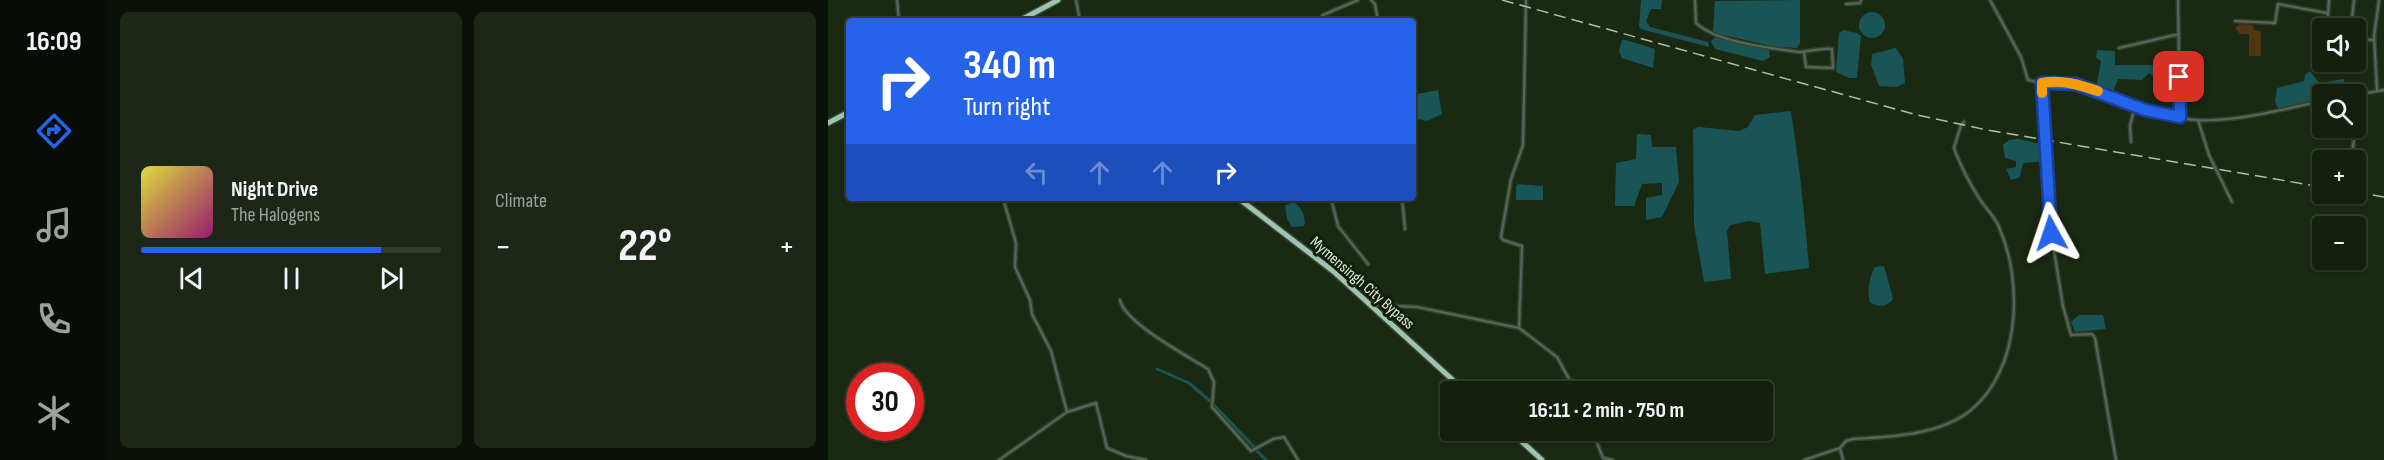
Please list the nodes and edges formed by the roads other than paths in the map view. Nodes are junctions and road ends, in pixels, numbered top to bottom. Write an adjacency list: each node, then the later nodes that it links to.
1 (897, 0): 16 (street)
2 (1058, 0): 17 (highway)
3 (1076, 0): 18 (street)
4 (1358, 0): 19 (street)
5 (1371, 0): 20 (street)
6 (1526, 0): 50 (street)
7 (1695, 0): 28 (street)
8 (1861, 0): 14 (street)
9 (1990, 0): 29 (street)
10 (2178, 0): 24 (street)
11 (2329, 0): 15 (street)
12 (2354, 0): 22 (street)
13 (2379, 0): 26 (street)
14 (1846, 4)
15 (2327, 13): 21 (street); 23 (street)
16 (899, 18)
17 (1025, 18)
18 (1079, 18)
19 (1322, 18)
20 (1377, 18)
21 (2327, 18)
22 (2352, 18)
23 (2235, 21)
24 (2179, 34): 27 (street); 36 (street)
25 (2366, 40): 26 (street)
26 (2374, 40): 30 (street)
27 (2119, 48)
28 (1804, 52): 28 (street)
29 (2042, 83): 34 (street); 64 (street)
30 (2377, 90): 31 (street); 32 (street)
31 (2384, 90)
32 (2366, 92)
33 (2312, 103): 37 (street)
34 (2135, 105): 36 (street); 40 (street)
35 (846, 114): 39 (highway)
36 (2180, 117): 37 (street)
37 (2198, 120): 45 (street)
38 (1964, 122): 56 (street)
39 (828, 123)
40 (2131, 142)
41 (1004, 201): 53 (street)
42 (1242, 201): 49 (highway, Mymensingh City Bypass)
43 (1332, 201): 47 (street)
44 (1402, 201): 46 (street)
45 (2232, 202)
46 (1405, 229)
47 (1368, 264)
48 (1120, 300): 59 (street)
49 (1371, 305): 50 (street); 51 (highway, Mymensingh City Bypass)
50 (1519, 328): 52 (street)
51 (1454, 381)
52 (1570, 381)
53 (1067, 412): 57 (street); 58 (street)
54 (1521, 441): 60 (highway)
55 (1596, 441): 61 (street)
56 (1840, 448): 62 (street); 63 (street)
57 (999, 460)
58 (1146, 460)
59 (1298, 460)
60 (1542, 460)
61 (1613, 460)
62 (1804, 460)
63 (1843, 460)
64 (2116, 460)

